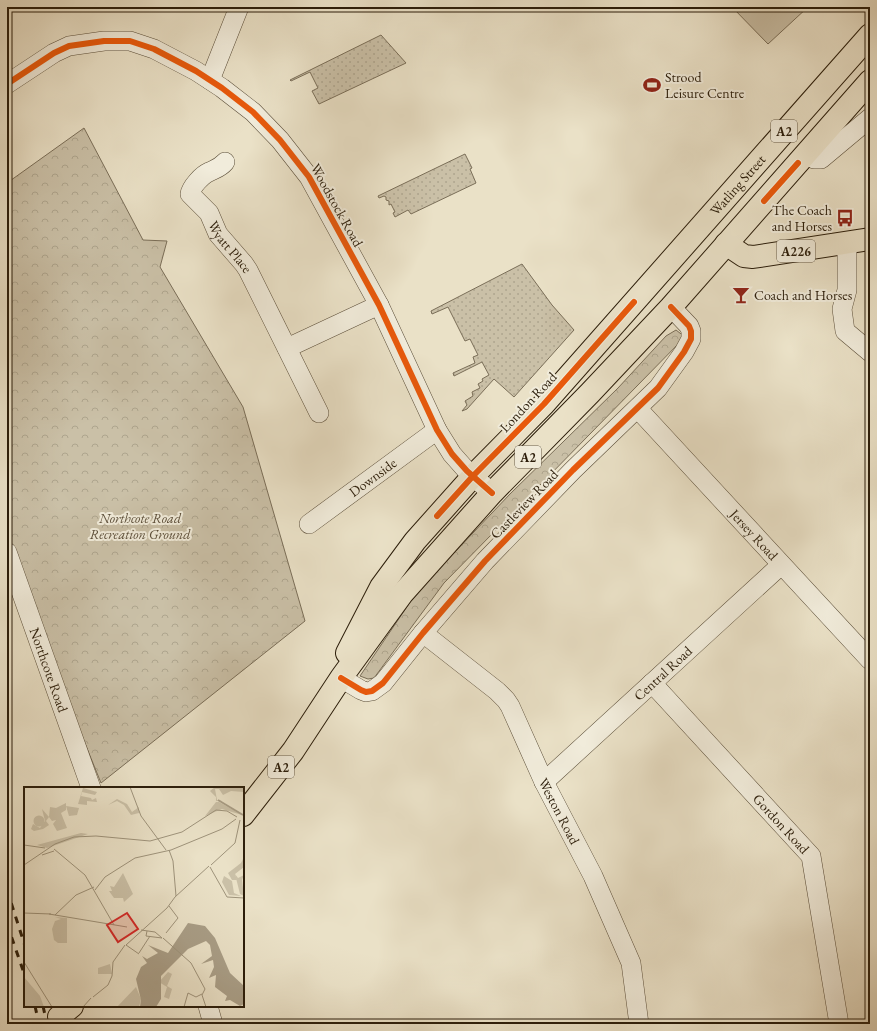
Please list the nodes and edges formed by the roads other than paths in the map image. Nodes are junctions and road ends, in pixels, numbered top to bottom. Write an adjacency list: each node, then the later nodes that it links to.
1 (239, 7): 4 (street)
2 (870, 35): 8 (main road, Watling Street / A2)
3 (870, 55): 8 (main road, Watling Street)
4 (210, 80): 6 (street, Woodstock Road); 16 (street, Woodstock Road)
5 (870, 82): 9 (main road, A2)
6 (7, 84)
7 (870, 118): 9 (street)
8 (792, 122): 11 (main road, Watling Street / A2)
9 (806, 153): 14 (main road, A2)
10 (225, 162): 17 (street, Wyatt Place)
11 (699, 228): 15 (main road, London Road / A2)
12 (870, 239): 13 (main road, A226)
13 (847, 242): 14 (main road, A226); 18 (street)
14 (726, 244): 15 (main road, London Road / A2)
15 (660, 296): 19 (main road, London Road / A2); 20 (street, Castleview Road); 23 (main road, London Road / A2)
16 (379, 305): 17 (street); 22 (street, Woodstock Road)
17 (287, 348): 21 (street, Wyatt Place)
18 (870, 352)
19 (590, 393): 23 (main road, London Road); 24 (main road, London Road / A2)
20 (638, 408): 27 (street, Jersey Road); 28 (street, Castleview Road)
21 (319, 413)
22 (437, 430): 23 (street, Woodstock Road); 25 (street, Downside)
23 (473, 476): 24 (street, Woodstock Road); 30 (main road, London Road / A2)
24 (492, 493): 30 (main road, London Road / A2)
25 (309, 524)
26 (7, 552): 33 (street, Northcote Road)
27 (781, 564): 29 (street, Jersey Road); 31 (street, Central Road)
28 (423, 633): 30 (street, Castleview Road); 32 (street, Weston Road)
29 (870, 660)
30 (341, 678): 34 (main road, London Road / A2)
31 (652, 683): 32 (street, Central Road); 38 (street, Gordon Road)
32 (544, 782): 37 (street, Weston Road)
33 (90, 787)
34 (244, 814)
35 (208, 1007): 36 (street)
36 (213, 1024)
37 (639, 1024)
38 (839, 1024)

